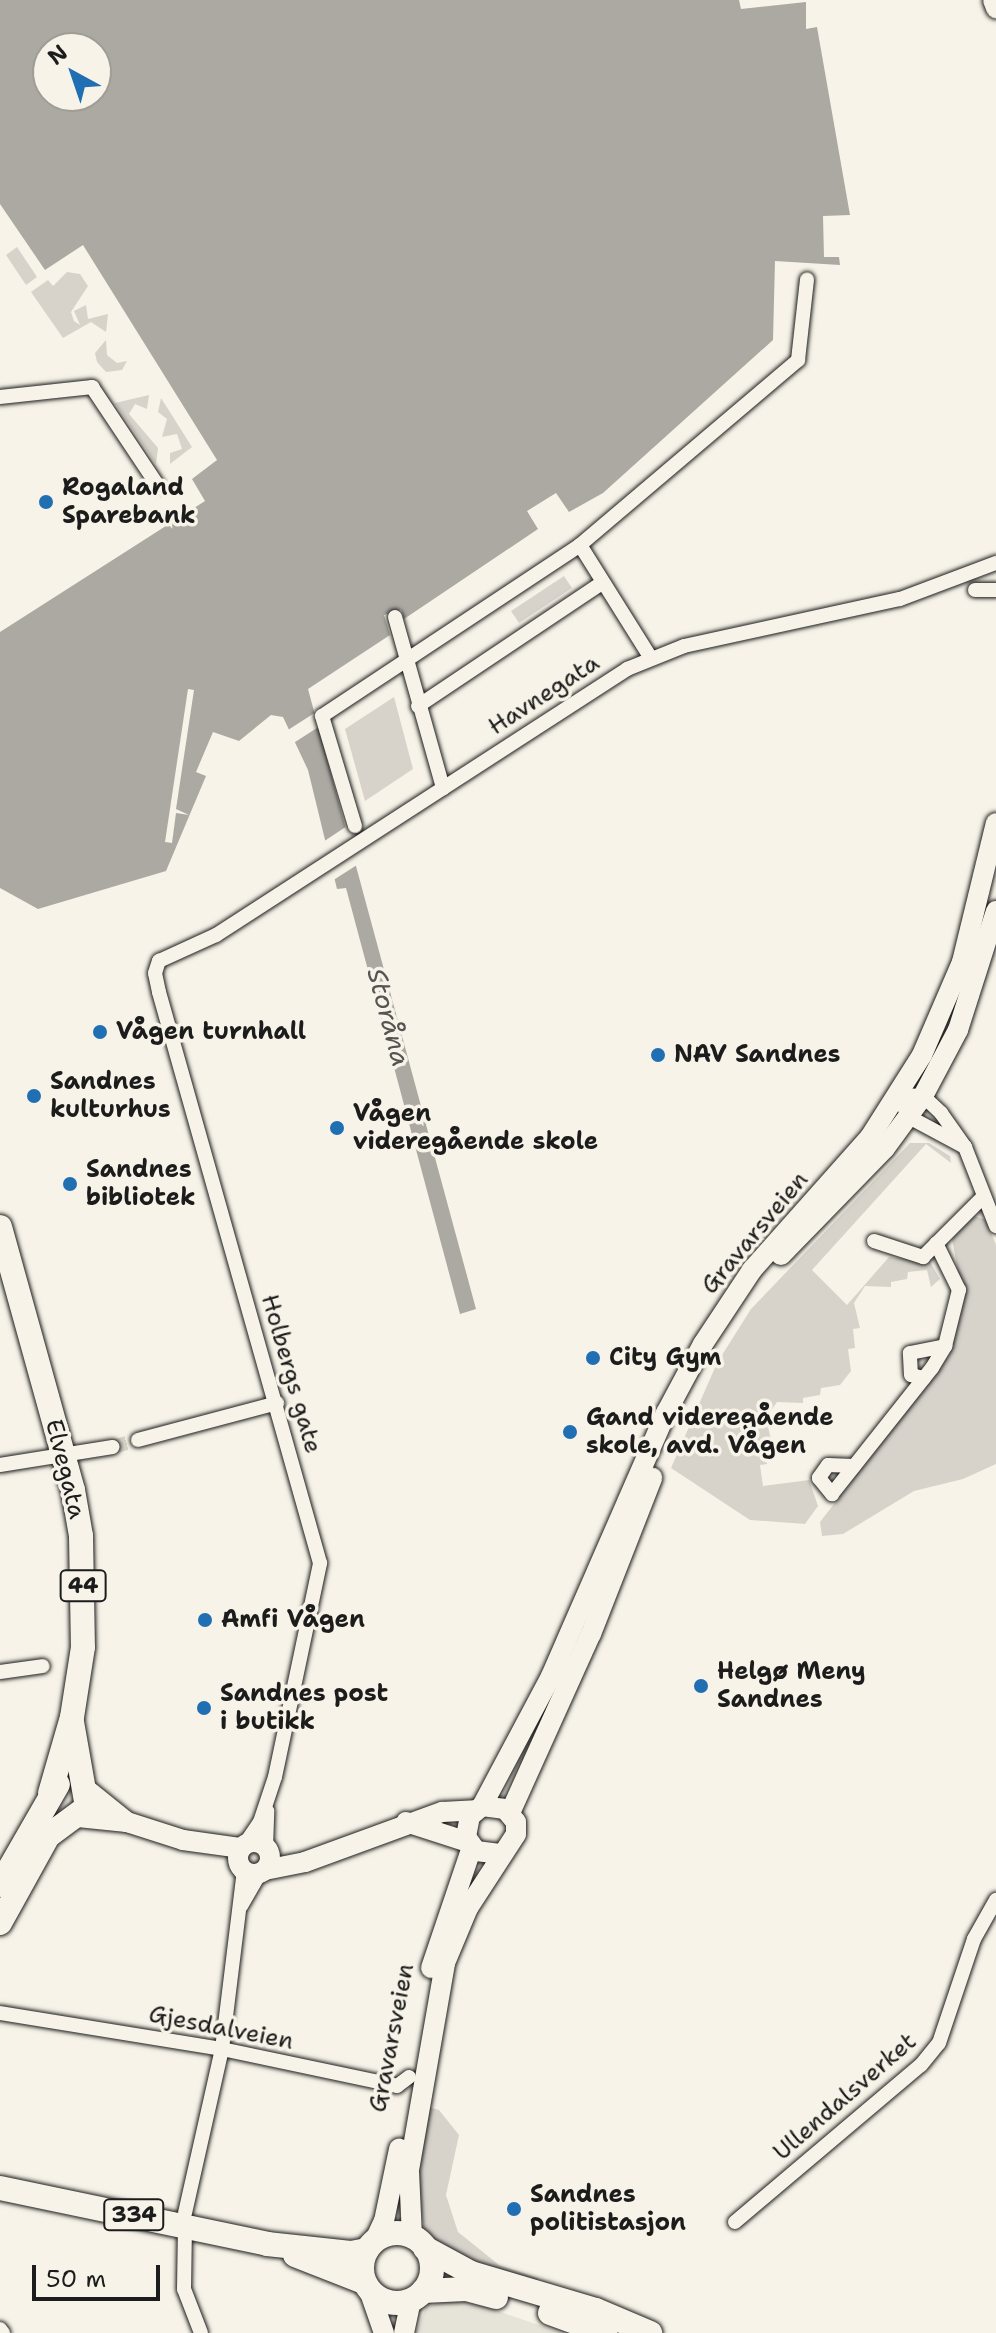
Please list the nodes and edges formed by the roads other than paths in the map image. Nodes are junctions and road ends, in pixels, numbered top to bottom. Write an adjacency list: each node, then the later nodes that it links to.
1 (993, 0): 2 (main road)
2 (996, 8)
3 (807, 280): 6 (street)
4 (0, 397): 5 (street)
5 (158, 486)
6 (580, 545): 8 (street); 12 (street)
7 (996, 563): 13 (street, Havnegata)
8 (602, 583): 13 (street); 14 (street)
9 (975, 590): 10 (street)
10 (996, 590)
11 (395, 617): 12 (street)
12 (406, 658): 14 (street); 17 (street)
13 (651, 658): 15 (street, Havnegata)
14 (418, 706): 15 (street)
15 (443, 788): 19 (street, Havnegata)
16 (996, 823): 20 (main road, Gravarsveien)
17 (355, 826)
18 (996, 911): 21 (main road, Gravarsveien)
19 (159, 961): 31 (street, Holbergs gate)
20 (898, 1095): 21 (street); 22 (street); 43 (main road, Gravarsveien)
21 (923, 1096): 22 (main road, Gravarsveien); 23 (street)
22 (909, 1117): 23 (street); 44 (main road, Gravarsveien)
23 (965, 1147): 24 (street)
24 (983, 1197): 25 (street); 28 (street)
25 (996, 1226)
26 (0, 1227): 34 (main road, Elvegata / 44)
27 (874, 1241): 28 (street)
28 (936, 1243): 29 (street)
29 (945, 1346): 30 (street); 30 (street)
30 (924, 1378): 36 (street)
31 (277, 1403): 32 (street); 42 (street, Holbergs gate)
32 (138, 1440)
33 (113, 1447): 34 (street)
34 (63, 1457): 35 (street); 39 (main road, Elvegata / 44)
35 (0, 1465)
36 (854, 1466): 36 (street)
37 (43, 1666): 38 (street)
38 (0, 1672)
39 (72, 1717): 40 (main road, Elvegata / 44); 41 (main road, Elvegata / 44)
40 (86, 1789): 41 (main road); 45 (main road, 44); 46 (main road)
41 (49, 1794): 45 (main road); 51 (main road, Elvegata / 44)
42 (267, 1803): 50 (street); 50 (street)
43 (478, 1808): 44 (main road); 47 (main road); 48 (main road)
44 (510, 1813): 49 (main road)
45 (74, 1818): 46 (main road); 53 (main road, 44)
46 (127, 1822): 50 (main road)
47 (406, 1822): 48 (main road); 50 (main road)
48 (470, 1844): 49 (main road); 58 (main road, Gravarsveien)
49 (500, 1854): 62 (main road, Gravarsveien)
50 (254, 1859): 57 (street)
51 (0, 1885)
52 (996, 1900): 61 (street, Ullendalsverket)
53 (0, 1923)
54 (0, 2004): 56 (street, Gjesdalveien)
55 (0, 2013): 56 (street, Gjesdalveien)
56 (21, 2015): 57 (street, Gjesdalveien)
57 (222, 2049): 58 (street, Gjesdalveien); 60 (street)
58 (409, 2077): 64 (main road, Gravarsveien)
59 (0, 2188): 60 (main road, 334)
60 (185, 2220): 63 (main road, 334); 67 (street)
61 (735, 2222)
62 (418, 2242): 64 (main road, 334); 66 (main road); 71 (main road)
63 (267, 2244): 64 (main road, 334); 65 (main road, 334)
64 (371, 2246): 65 (main road)
65 (367, 2286): 66 (main road, 334); 68 (main road)
66 (417, 2296): 69 (main road); 70 (main road, 334)
67 (194, 2329)
68 (384, 2333)
69 (404, 2333)
70 (605, 2333)
71 (650, 2333)

